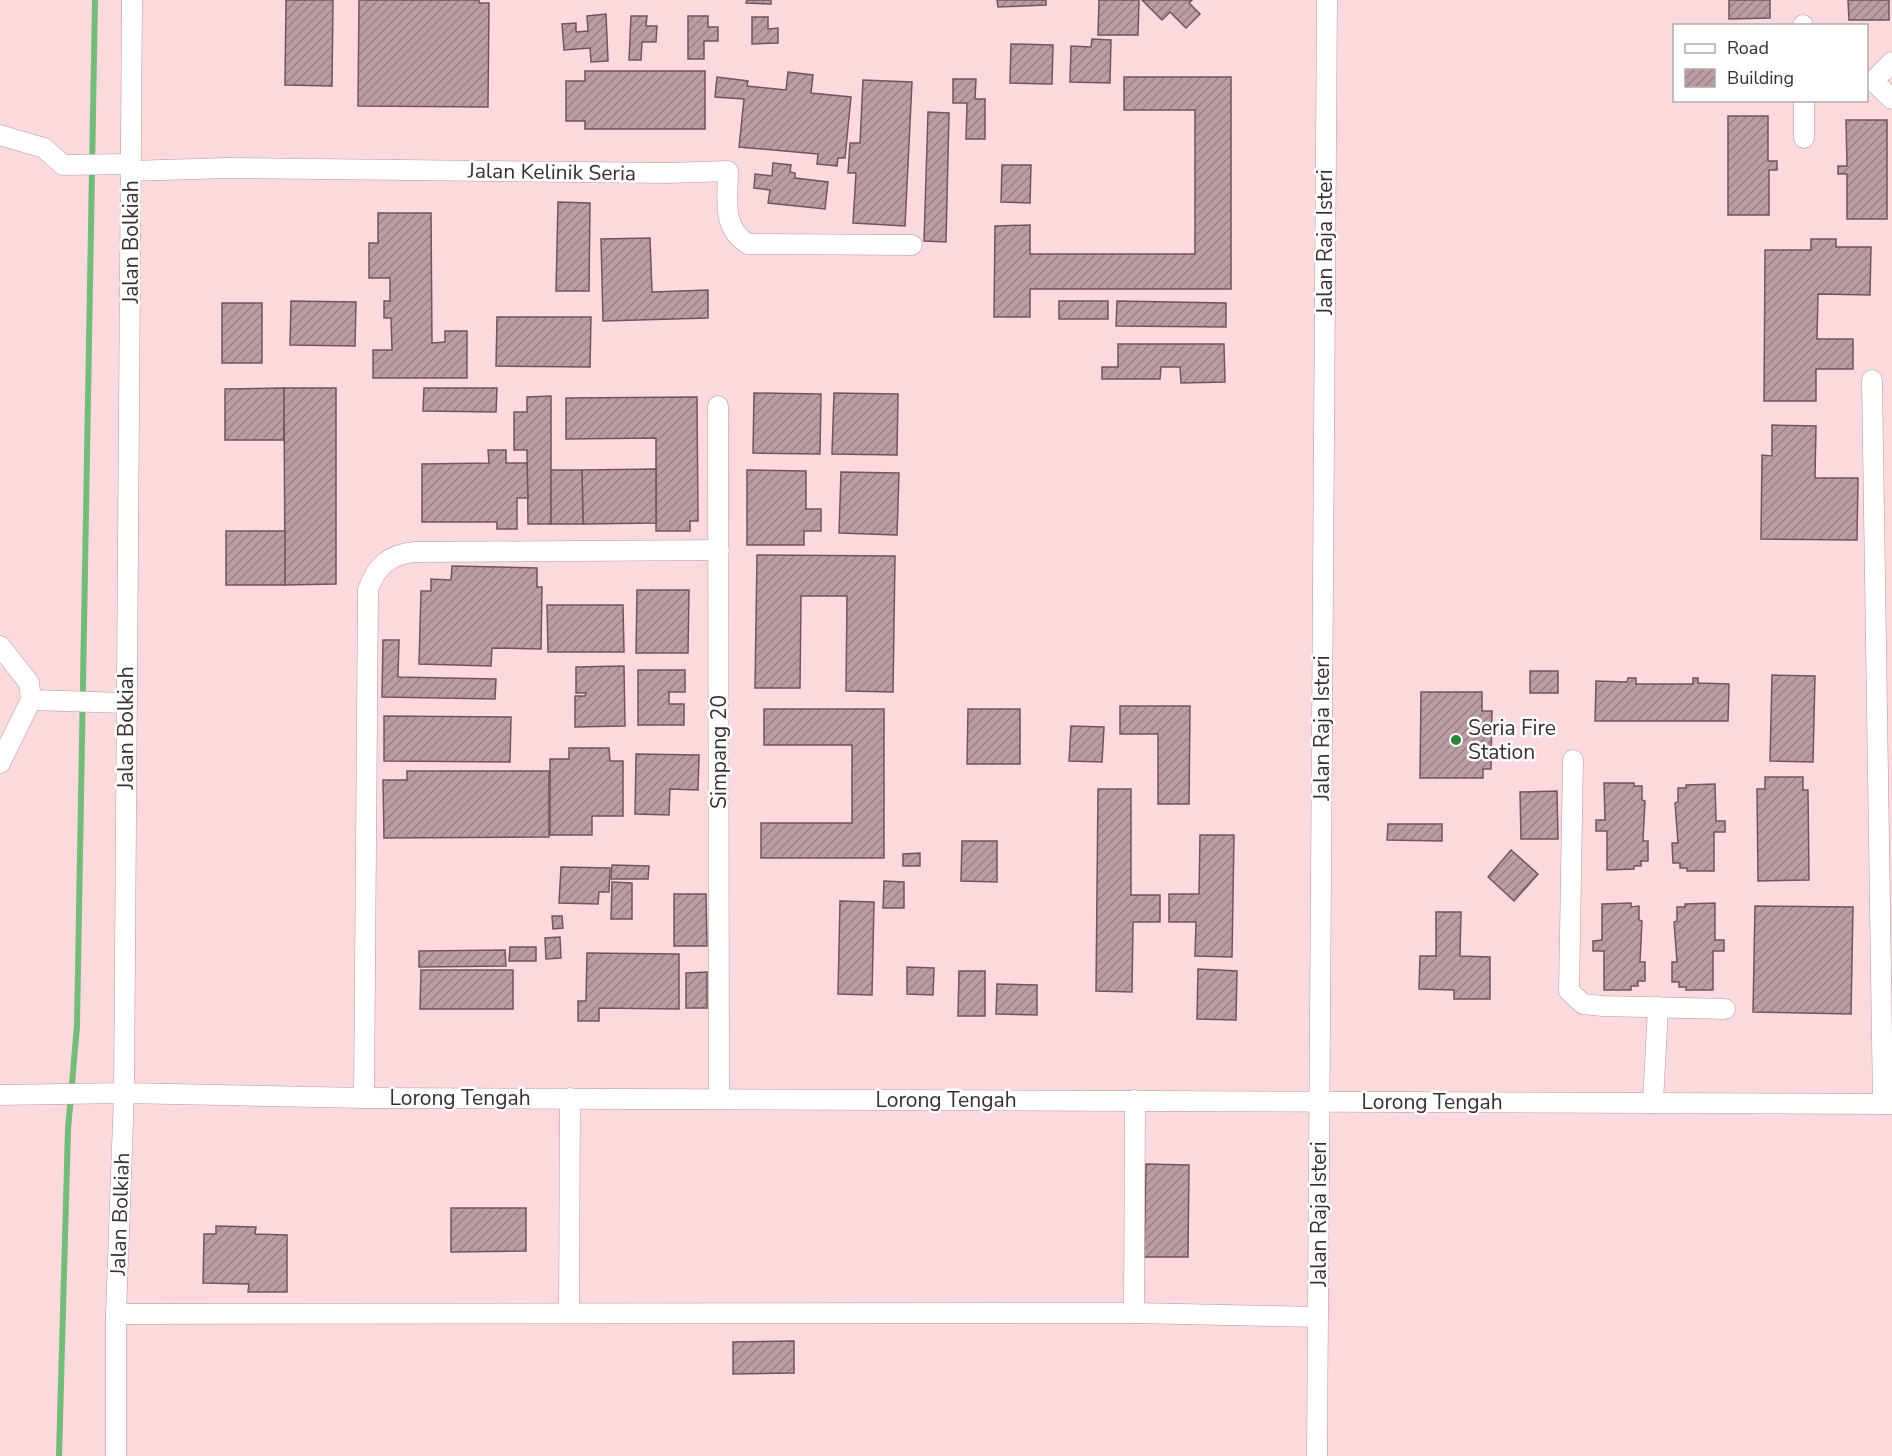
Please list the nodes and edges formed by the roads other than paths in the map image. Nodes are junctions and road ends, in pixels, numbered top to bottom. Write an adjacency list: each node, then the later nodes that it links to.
1 (132, 0): 9 (street, Jalan Bolkiah)
2 (1327, 0): 27 (street, Jalan Raja Isteri)
3 (1892, 62): 4 (street)
4 (1870, 81): 5 (street)
5 (1892, 99)
6 (1804, 102): 8 (street)
7 (0, 135): 9 (street)
8 (1804, 138)
9 (130, 167): 10 (street, Jalan Kelinik Seria); 16 (street, Jalan Bolkiah)
10 (912, 245)
11 (1872, 380): 29 (street)
12 (718, 406): 13 (street, Simpang 20)
13 (718, 550): 23 (street); 25 (street, Simpang 20)
14 (0, 646): 15 (street)
15 (31, 700): 16 (street); 18 (street)
16 (126, 703): 21 (street, Jalan Bolkiah)
17 (1573, 760): 19 (street)
18 (0, 763)
19 (1658, 1007): 20 (street); 28 (street)
20 (1725, 1009)
21 (124, 1093): 22 (street, Lorong Tengah); 23 (street, Lorong Tengah); 32 (street, Jalan Bolkiah)
22 (0, 1095)
23 (364, 1098): 24 (street, Lorong Tengah)
24 (570, 1098): 25 (street, Lorong Tengah); 30 (street)
25 (719, 1099): 26 (street, Lorong Tengah)
26 (1135, 1100): 27 (street, Lorong Tengah); 31 (street)
27 (1319, 1101): 28 (street, Lorong Tengah); 33 (street, Jalan Raja Isteri)
28 (1653, 1103): 29 (street, Lorong Tengah)
29 (1887, 1104)
30 (569, 1313): 31 (street); 32 (street)
31 (1134, 1313): 33 (street)
32 (116, 1314): 34 (street, Jalan Bolkiah)
33 (1318, 1317): 35 (street, Jalan Raja Isteri)
34 (116, 1456)
35 (1317, 1456)

